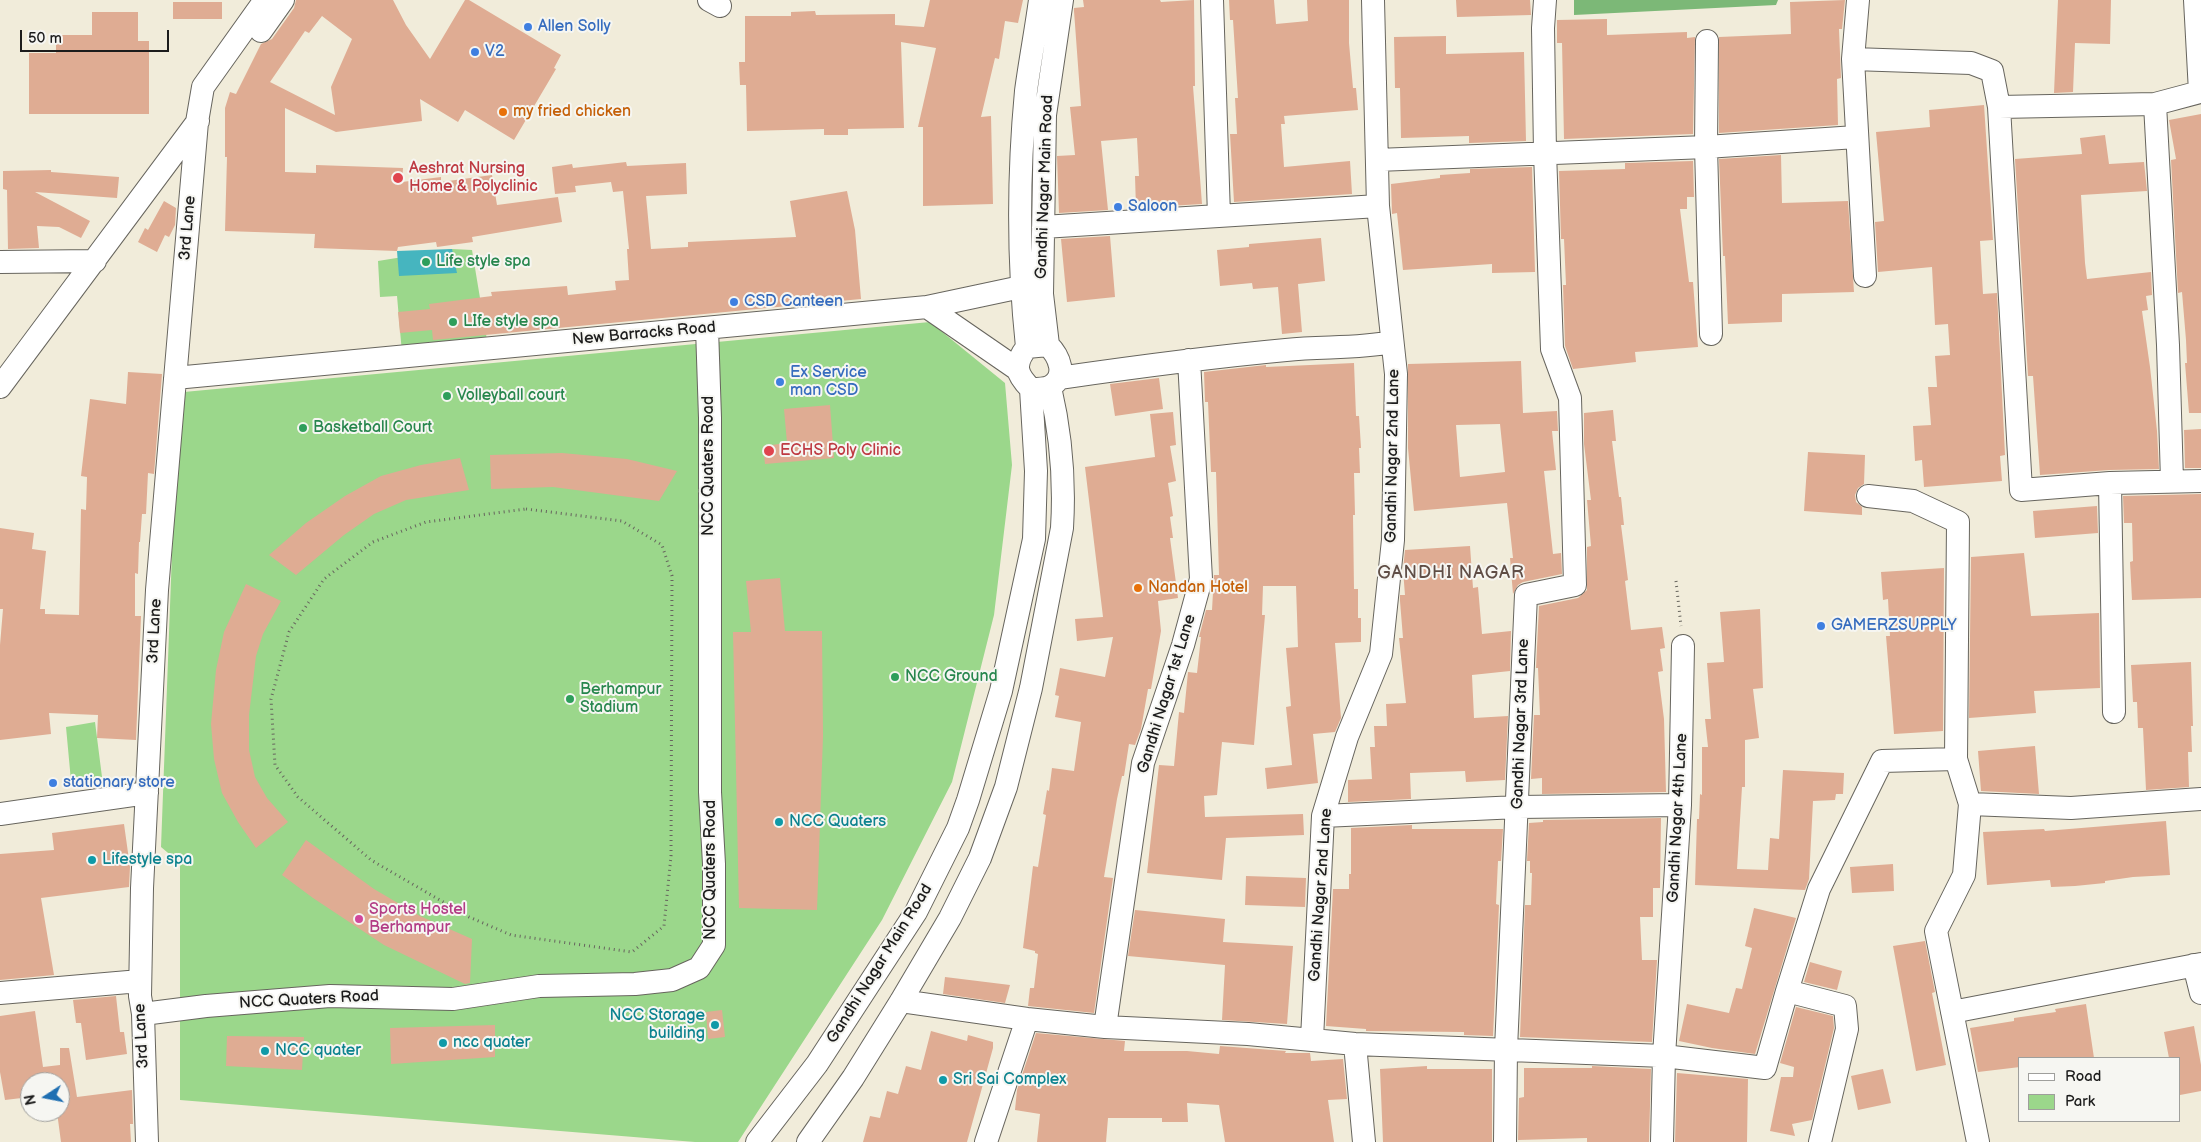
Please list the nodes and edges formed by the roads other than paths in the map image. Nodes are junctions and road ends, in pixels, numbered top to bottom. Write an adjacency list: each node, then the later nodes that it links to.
1 (265, 0): 14 (street, 3rd Lane)
2 (283, 0): 14 (street)
3 (1040, 0): 25 (street, Gandhi Nagar Main Road)
4 (1062, 0): 21 (street, Gandhi Nagar Main Road)
5 (1212, 0): 20 (street)
6 (1374, 0): 18 (street, Gandhi Nagar 2nd Lane)
7 (1545, 0): 17 (street)
8 (1858, 0): 11 (street)
9 (2196, 0): 12 (street)
10 (1707, 41): 16 (street)
11 (1853, 59): 13 (street); 15 (street)
12 (2155, 104): 13 (street); 36 (street)
13 (2000, 107): 38 (street)
14 (197, 122): 22 (street); 33 (street, 3rd Lane)
15 (1856, 137): 16 (street); 24 (street)
16 (1706, 147): 17 (street); 28 (street)
17 (1546, 152): 18 (street); 47 (street, Gandhi Nagar 3rd Lane)
18 (1378, 160): 19 (street, Gandhi Nagar 2nd Lane)
19 (1378, 206): 20 (street); 29 (street, Gandhi Nagar 2nd Lane)
20 (1219, 216): 21 (street)
21 (1042, 227): 30 (street, Gandhi Nagar Main Road)
22 (95, 261): 23 (street); 35 (street)
23 (0, 262)
24 (1865, 276)
25 (1021, 287): 26 (street, New Barracks Road); 30 (street, Gandhi Nagar Main Road)
26 (927, 307): 27 (street, New Barracks Road); 32 (street)
27 (707, 328): 33 (street, New Barracks Road); 57 (street, NCC Quaters Road)
28 (1711, 334)
29 (1392, 342): 31 (street); 49 (street, Gandhi Nagar 2nd Lane)
30 (1038, 346): 32 (street); 34 (street)
31 (1189, 360): 34 (street); 59 (street, Gandhi Nagar 1st Lane)
32 (1017, 369): 34 (street)
33 (175, 378): 43 (street, 3rd Lane)
34 (1047, 385): 55 (street, Gandhi Nagar Main Road); 65 (street, Gandhi Nagar Main Road)
35 (0, 387)
36 (2172, 481): 37 (street); 38 (street)
37 (2201, 482)
38 (2110, 483): 41 (street)
39 (1868, 496): 42 (street)
40 (1683, 646): 46 (street, Gandhi Nagar 4th Lane)
41 (2114, 712)
42 (1956, 759): 45 (street); 52 (street)
43 (146, 792): 48 (street); 51 (street, 3rd Lane)
44 (2201, 799): 45 (street)
45 (1970, 804): 56 (street)
46 (1680, 805): 47 (street); 63 (street, Gandhi Nagar 4th Lane)
47 (1518, 807): 49 (street); 62 (street, Gandhi Nagar 3rd Lane)
48 (0, 814)
49 (1323, 816): 60 (street, Gandhi Nagar 2nd Lane)
50 (2198, 965): 54 (street); 56 (street)
51 (140, 981): 53 (street); 57 (street, 3rd Lane)
52 (1787, 991): 63 (street); 71 (street)
53 (0, 993)
54 (2201, 993)
55 (901, 1001): 58 (street); 66 (street, Gandhi Nagar Main Road)
56 (1952, 1012): 72 (street)
57 (143, 1014): 64 (street, 3rd Lane)
58 (1027, 1019): 59 (street); 67 (street)
59 (1105, 1027): 60 (street)
60 (1312, 1039): 61 (street)
61 (1356, 1044): 62 (street); 68 (street)
62 (1506, 1049): 63 (street); 69 (street, Gandhi Nagar 3rd Lane)
63 (1664, 1056): 70 (street, Gandhi Nagar 4th Lane)
64 (153, 1142)
65 (757, 1142)
66 (808, 1142)
67 (986, 1142)
68 (1364, 1142)
69 (1505, 1142)
70 (1662, 1142)
71 (1820, 1142)
72 (1978, 1142)

